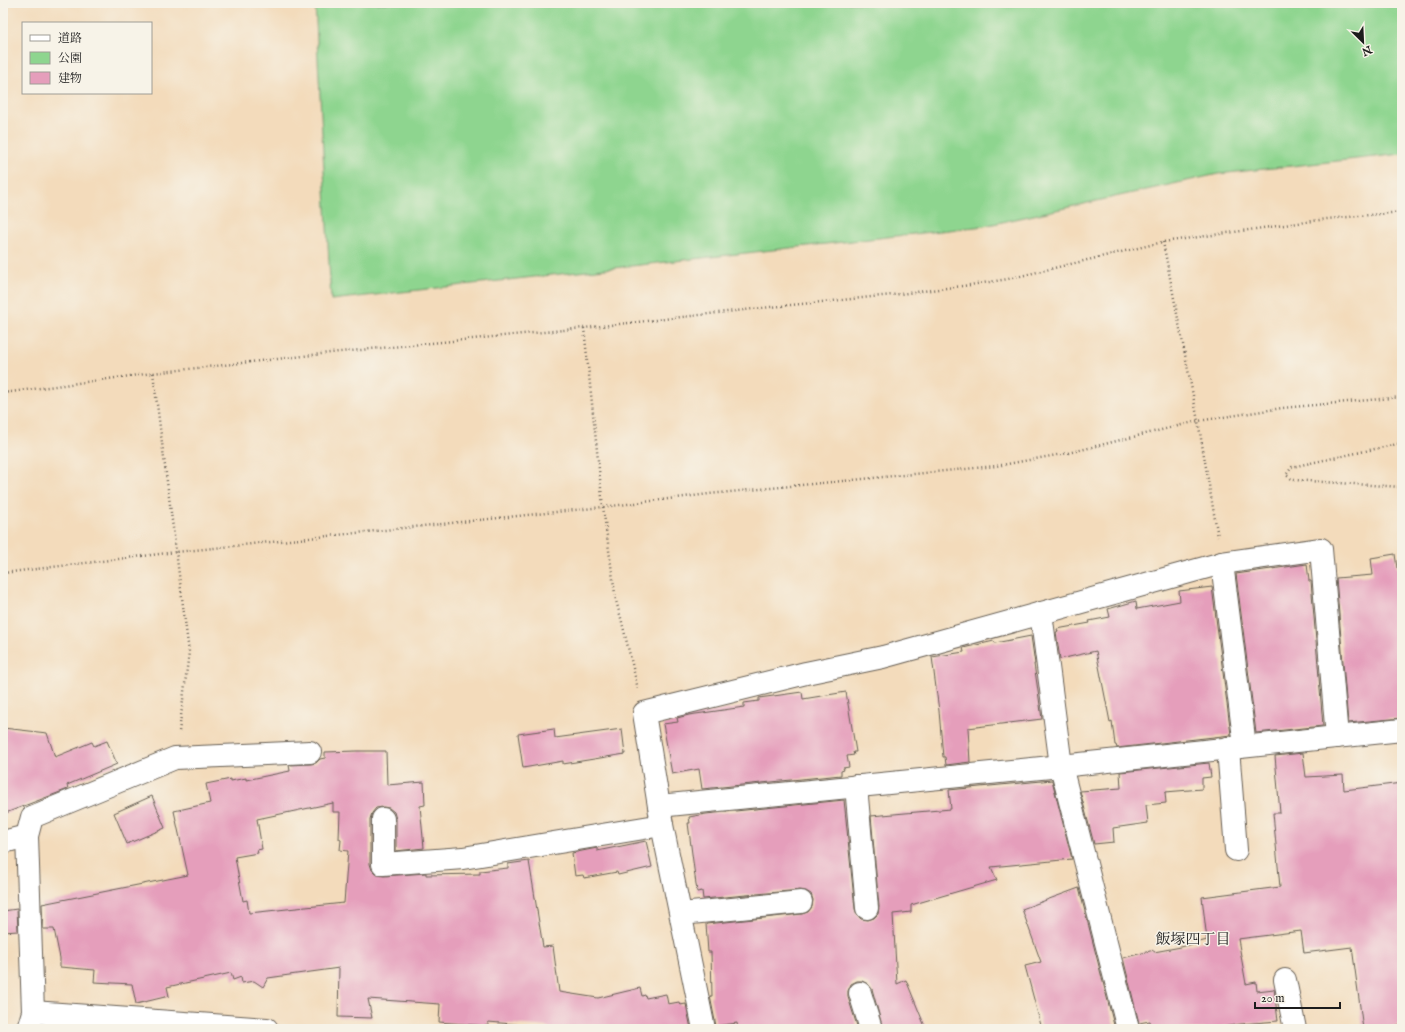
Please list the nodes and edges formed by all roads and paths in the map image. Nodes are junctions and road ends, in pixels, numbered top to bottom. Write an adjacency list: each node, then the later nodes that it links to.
1 (1402, 212): 2 (path)
2 (1163, 242): 3 (path); 7 (path)
3 (584, 328): 4 (path); 10 (path)
4 (153, 373): 5 (path); 11 (path)
5 (3, 393)
6 (1402, 397): 7 (path)
7 (1198, 421): 10 (path); 12 (path)
8 (1402, 443): 9 (path)
9 (1402, 487)
10 (603, 507): 11 (path); 15 (path)
11 (176, 552): 13 (path); 20 (path)
12 (1222, 563): 14 (street); 17 (street); 18 (street)
13 (3, 573)
14 (1041, 614): 15 (street); 21 (street)
15 (644, 713): 23 (street)
16 (1402, 730): 17 (street)
17 (1337, 737): 18 (street)
18 (1237, 747): 21 (street); 27 (street)
19 (310, 752): 20 (street)
20 (175, 758): 25 (street)
21 (1060, 766): 22 (street); 38 (street)
22 (856, 786): 23 (street); 29 (street)
23 (661, 816): 24 (street); 30 (street)
24 (383, 819)
25 (27, 836): 26 (street); 33 (street)
26 (3, 842)
27 (1236, 850)
28 (801, 902): 30 (street)
29 (867, 908)
30 (681, 914): 36 (street)
31 (1285, 980): 39 (street)
32 (860, 993): 37 (street)
33 (30, 1020): 34 (street)
34 (158, 1025): 35 (street)
35 (267, 1029)
36 (704, 1029)
37 (871, 1029)
38 (1128, 1029)
39 (1294, 1029)

